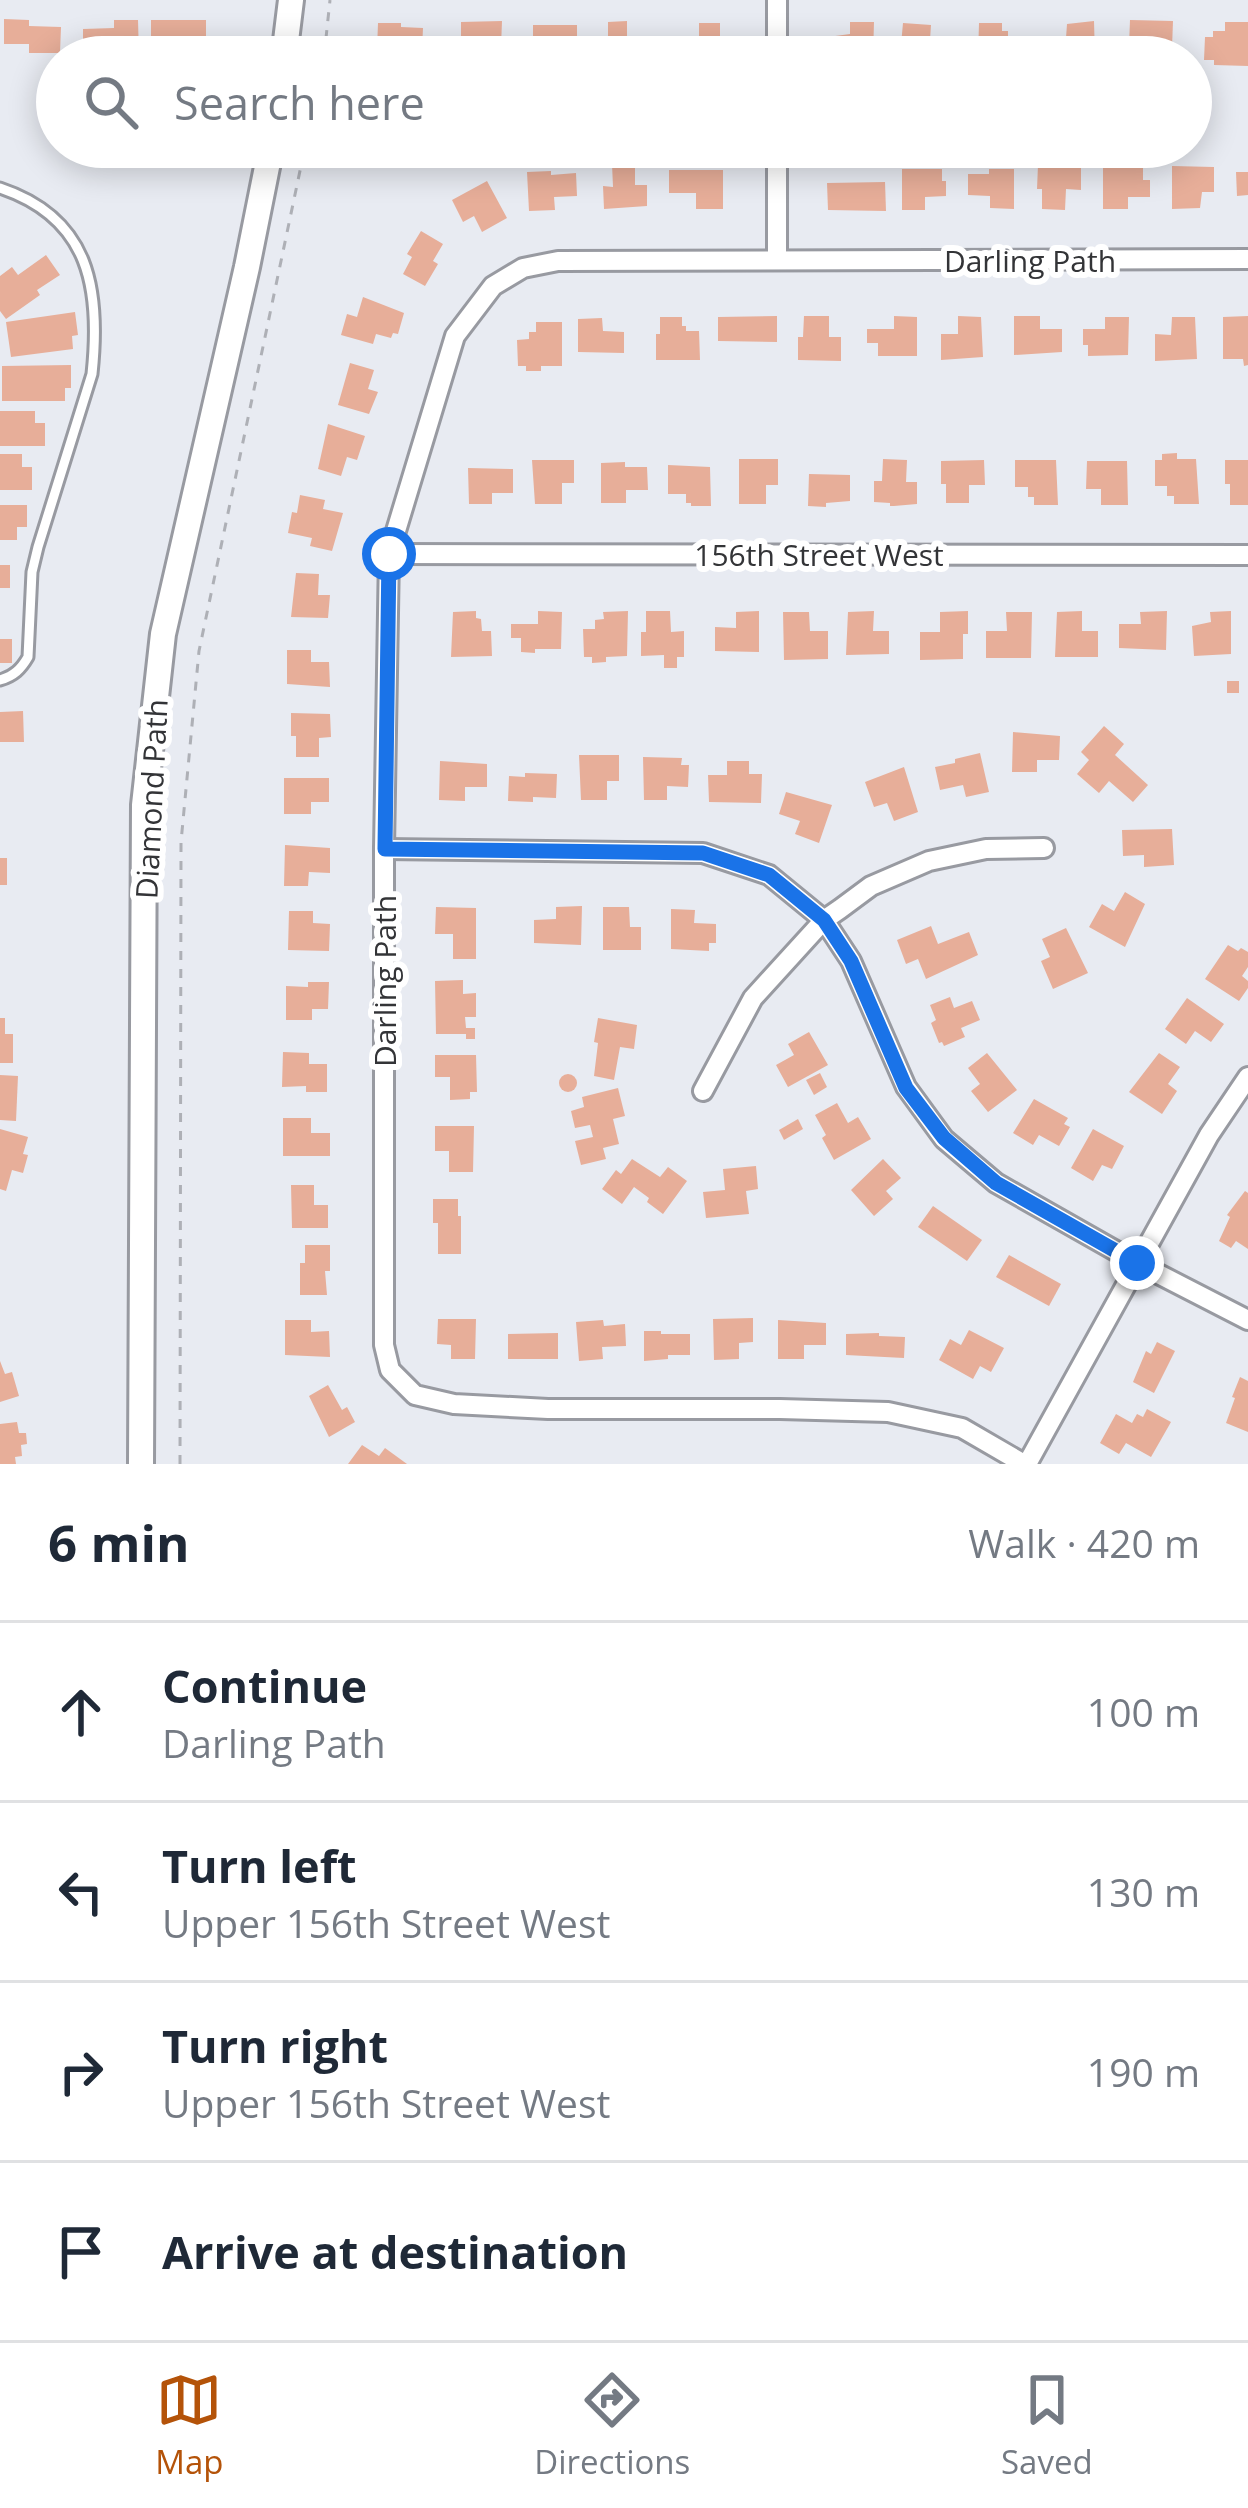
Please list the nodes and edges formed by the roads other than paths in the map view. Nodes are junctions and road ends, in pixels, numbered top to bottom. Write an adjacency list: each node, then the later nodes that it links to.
1 (290, 0): 3 (street)
2 (777, 0): 4 (street)
3 (286, 36)
4 (777, 36)
5 (267, 168): 20 (street, Diamond Path)
6 (777, 168): 8 (street)
7 (0, 188): 12 (lane)
8 (777, 259): 9 (street, Darling Path); 10 (street, Darling Path)
9 (1248, 260)
10 (389, 554): 11 (street, 156th Street West); 14 (street, Darling Path)
11 (1248, 555)
12 (0, 680)
13 (1044, 848): 15 (street)
14 (385, 849): 15 (street); 21 (street, Darling Path)
15 (824, 920): 17 (street); 18 (street)
16 (1248, 1077): 18 (street)
17 (703, 1090)
18 (1137, 1263): 19 (street); 21 (street)
19 (1248, 1320)
20 (141, 1464)
21 (1025, 1464)

